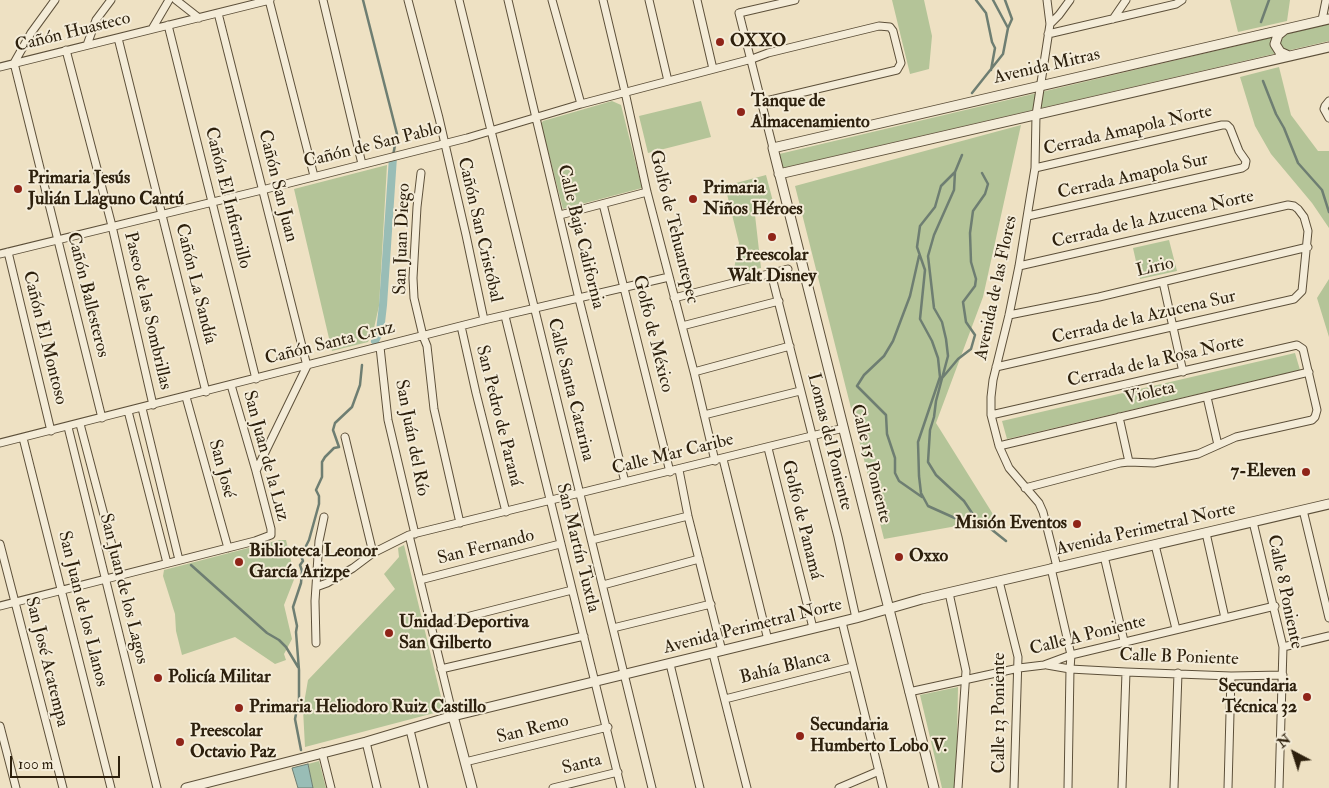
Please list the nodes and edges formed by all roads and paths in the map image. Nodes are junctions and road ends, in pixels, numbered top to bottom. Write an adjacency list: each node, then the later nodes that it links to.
1 (55, 0): 36 (street)
2 (111, 0): 31 (street)
3 (169, 0): 27 (street)
4 (176, 0): 22 (street)
5 (270, 0): 20 (street, Cañón Huasteco); 56 (street)
6 (322, 0): 52 (street)
7 (408, 0): 50 (street, Cañón San Cristóbal)
8 (459, 0): 49 (street, Calle Santa Catarina)
9 (508, 0): 46 (street, Calle Baja California)
10 (552, 0): 44 (street)
11 (602, 0): 41 (street, Golfo de Tehuantepec)
12 (649, 0): 39 (street)
13 (697, 0): 38 (street)
14 (795, 0): 35 (street)
15 (1047, 0): 25 (street, Avenida de las Flores)
16 (1070, 0): 25 (street)
17 (1126, 0): 23 (street)
18 (1182, 0): 23 (street)
19 (1326, 0): 24 (street)
20 (241, 3): 21 (street, Cañón Huasteco)
21 (218, 12): 22 (street, Cañón Huasteco); 57 (street, Cañón San Juan)
22 (199, 18): 26 (street, Cañón Huasteco)
23 (1113, 18): 29 (street)
24 (1326, 19): 28 (street, Avenida Mitras)
25 (1050, 24): 29 (street, Avenida de las Flores)
26 (168, 25): 27 (street, Cañón Huasteco); 59 (street, Cañón El Infiernillo)
27 (152, 29): 30 (street, Cañón Huasteco)
28 (1284, 30): 34 (street); 40 (street, Avenida Mitras)
29 (1048, 34): 40 (street, Avenida de las Flores)
30 (118, 38): 31 (street, Cañón Huasteco); 61 (street, Cañón La Sandía)
31 (87, 45): 33 (street, Cañón Huasteco)
32 (1329, 46): 34 (street)
33 (66, 50): 36 (street, Cañón Huasteco); 64 (street, Paseo de las Sombrillas)
34 (1290, 56): 45 (street)
35 (752, 59): 38 (street, Cañón de San Pablo); 42 (street); 42 (street, Cañón de San Pablo)
36 (14, 63): 37 (street, Cañón Huasteco); 65 (street, Cañón Ballesteros)
37 (0, 67)
38 (713, 69): 39 (street, Cañón de San Pablo)
39 (668, 81): 41 (street, Cañón de San Pablo)
40 (1039, 86): 45 (street, Avenida de las Flores); 51 (street, Avenida Mitras)
41 (625, 92): 44 (street, Cañón de San Pablo); 58 (street, Golfo de Tehuantepec)
42 (762, 102): 51 (street)
43 (1327, 103): 47 (street)
44 (581, 104): 46 (street, Cañón de San Pablo)
45 (1036, 115): 53 (street, Avenida de las Flores); 55 (street)
46 (535, 118): 49 (street, Cañón de San Pablo); 62 (street, Calle Baja California)
47 (1329, 118)
48 (1227, 125): 53 (street, Cerrada Amapola Norte); 63 (street, Cerrada Amapola Sur)
49 (490, 132): 50 (street, Cañón de San Pablo); 78 (street, Calle Santa Catarina)
50 (444, 143): 52 (street, Cañón de San Pablo); 81 (street, Cañón San Cristóbal)
51 (773, 148): 55 (street, Calle 15 Poniente)
52 (362, 164): 56 (street, Cañón de San Pablo)
53 (1035, 168): 63 (street, Avenida de las Flores)
54 (421, 172): 85 (street, San Juan Diego)
55 (780, 174): 108 (street, Calle 15 Poniente)
56 (314, 176): 57 (street, Cañón de San Pablo)
57 (262, 190): 59 (street, Cañón de San Pablo); 88 (street, Cañón San Juan)
58 (647, 192): 60 (street); 72 (street, Golfo de Tehuantepec)
59 (212, 202): 61 (street, Cañón de San Pablo); 93 (street, Cañón El Infiernillo)
60 (604, 204): 62 (street); 74 (street, Golfo de México)
61 (163, 214): 64 (street, Cañón de San Pablo); 96 (street, Cañón La Sandía)
62 (560, 215): 76 (street, Calle Baja California)
63 (1028, 216): 69 (street, Avenida de las Flores)
64 (112, 226): 65 (street, Cañón de San Pablo); 99 (street, Paseo de las Sombrillas)
65 (58, 239): 67 (street, Cañón de San Pablo); 105 (street, Cañón Ballesteros)
66 (1308, 247): 69 (street, Cerrada de la Azucena Norte); 73 (street, Lirio); 84 (street, Cerrada de la Azucena Sur)
67 (8, 252): 68 (street, Cañón de San Pablo); 109 (street, Cañón El Montoso)
68 (0, 254)
69 (1019, 266): 79 (street, Avenida de las Flores)
70 (788, 269): 71 (street)
71 (771, 273): 75 (street); 77 (street, Lomas del Poniente)
72 (669, 277): 74 (street, Cañón Santa Cruz); 75 (street, Golfo de Tehuantepec)
73 (1163, 282): 79 (street, Lirio); 84 (street)
74 (625, 288): 76 (street, Cañón Santa Cruz); 122 (street, Golfo de México)
75 (674, 298): 83 (street, Golfo de Tehuantepec)
76 (579, 299): 78 (street, Cañón Santa Cruz); 123 (street, Calle Baja California)
77 (779, 301): 83 (street); 86 (street, Lomas del Poniente)
78 (534, 310): 80 (street, Cañón Santa Cruz); 125 (street, Calle Santa Catarina)
79 (1009, 315): 89 (street, Avenida de las Flores)
80 (505, 316): 81 (street, Cañón Santa Cruz); 126 (street, San Martín Tuxtla)
81 (484, 320): 82 (street, Cañón Santa Cruz)
82 (461, 326): 85 (street, Cañón Santa Cruz); 129 (street, San Pedro de Paraná)
83 (682, 326): 90 (street, Golfo de Tehuantepec)
84 (1172, 327): 89 (street, Cerrada de la Azucena Sur); 91 (street)
85 (423, 336): 87 (street, Cañón Santa Cruz); 133 (street, San Juan Diego)
86 (790, 346): 90 (street); 95 (street, Lomas del Poniente)
87 (380, 347): 88 (street, Cañón Santa Cruz); 135 (street, San Juán del Río)
88 (307, 366): 93 (street, Cañón Santa Cruz); 121 (street)
89 (996, 367): 103 (street, Avenida de las Flores)
90 (694, 372): 102 (street, Golfo de Tehuantepec)
91 (1183, 372): 92 (street, Cerrada de la Rosa Norte); 103 (street, Cerrada de la Rosa Norte)
92 (1309, 372): 98 (street, Violeta); 114 (street, Cerrada de la Rosa Norte)
93 (256, 379): 94 (street, Cañón Santa Cruz)
94 (231, 385): 96 (street, Cañón Santa Cruz); 121 (street, San Juan de la Luz)
95 (800, 391): 102 (street); 110 (street, Lomas del Poniente)
96 (206, 392): 97 (street, Cañón Santa Cruz)
97 (186, 397): 99 (street, Cañón Santa Cruz); 140 (street, San José)
98 (1207, 397): 104 (street, Violeta); 114 (street)
99 (153, 405): 100 (street, Cañón Santa Cruz)
100 (142, 408): 101 (street, Cañón Santa Cruz); 144 (street)
101 (128, 411): 105 (street, Cañón Santa Cruz); 145 (street)
102 (704, 415): 118 (street, Golfo de Tehuantepec)
103 (991, 415): 115 (street, Avenida de las Flores)
104 (1119, 417): 115 (street, Violeta); 119 (street)
105 (102, 418): 106 (street, Cañón Santa Cruz)
106 (80, 424): 107 (street, Cañón Santa Cruz); 147 (street, San Juan de los Lagos)
107 (68, 427): 109 (street, Cañón Santa Cruz); 148 (street, San Juan de los Lagos)
108 (844, 428): 110 (street, Calle Mar Caribe); 160 (street, Calle 15 Poniente)
109 (52, 431): 111 (street, Cañón Santa Cruz)
110 (813, 436): 116 (street, Calle Mar Caribe); 161 (street, Lomas del Poniente)
111 (23, 438): 113 (street, Cañón Santa Cruz); 153 (street, San Juan de los Llanos)
112 (345, 438): 141 (street)
113 (1, 441)
114 (1218, 445): 119 (street, Cerrada de la Rosa Norte)
115 (999, 446): 124 (street, Avenida de las Flores)
116 (768, 448): 117 (street, Calle Mar Caribe); 167 (street, Golfo de Panamá)
117 (723, 459): 118 (street, Calle Mar Caribe); 171 (street)
118 (714, 461): 120 (street, Calle Mar Caribe)
119 (1129, 462): 124 (street, Cerrada de la Rosa Norte)
120 (679, 470): 122 (street, Calle Mar Caribe); 130 (street)
121 (256, 471): 140 (street, San Juan de la Luz)
122 (670, 472): 123 (street, Calle Mar Caribe)
123 (625, 482): 125 (street, Calle Mar Caribe)
124 (1025, 488): 146 (street, Avenida de las Flores)
125 (580, 494): 126 (street, Calle Mar Caribe); 136 (street, Calle Santa Catarina)
126 (550, 501): 129 (street, Calle Mar Caribe); 138 (street, San Martín Tuxtla)
127 (1329, 504): 128 (street, Avenida Perimetral Norte)
128 (1303, 510): 132 (street, Avenida Perimetral Norte); 163 (street)
129 (506, 512): 133 (street, Calle Mar Caribe)
130 (688, 516): 136 (street); 143 (street)
131 (324, 517): 152 (street)
132 (1254, 522): 134 (street, Avenida Perimetral Norte); 159 (street, Calle 8 Poniente)
133 (460, 523): 135 (street, Calle Mar Caribe)
134 (1206, 533): 139 (street, Avenida Perimetral Norte); 162 (street)
135 (412, 534): 141 (street, Calle Mar Caribe); 149 (street, San Juán del Río)
136 (592, 540): 151 (street, Calle Santa Catarina)
137 (0, 544): 156 (street, San José Acatempa)
138 (560, 544): 149 (street, San Fernando); 154 (street, San Martín Tuxtla)
139 (1156, 545): 142 (street, Avenida Perimetral Norte); 168 (street)
140 (228, 548): 144 (street)
141 (373, 553): 152 (street, Calle Mar Caribe)
142 (1104, 556): 146 (street, Avenida Perimetral Norte); 172 (street)
143 (700, 559): 151 (street); 157 (street)
144 (179, 560): 145 (street)
145 (167, 563): 147 (street)
146 (1054, 567): 150 (street, Avenida Perimetral Norte); 176 (street, Avenida de las Flores)
147 (120, 576): 148 (street)
148 (105, 580): 153 (street); 205 (street, San Juan de los Lagos)
149 (420, 580): 165 (street, San Juán del Río)
150 (999, 582): 155 (street, Avenida Perimetral Norte); 180 (street, Calle 13 Poniente)
151 (603, 585): 166 (street, Calle Santa Catarina)
152 (316, 587): 173 (street)
153 (62, 590): 156 (street); 204 (street, San Juan de los Llanos)
154 (572, 590): 165 (street); 169 (street, San Martín Tuxtla)
155 (949, 593): 160 (street, Avenida Perimetral Norte); 188 (street)
156 (15, 602): 158 (street); 203 (street, San José Acatempa)
157 (711, 604): 166 (street); 175 (street)
158 (0, 606)
159 (1274, 606): 162 (street, Calle A Poniente); 174 (street, Calle 8 Poniente)
160 (889, 608): 161 (street, Avenida Perimetral Norte); 190 (street, Calle 15 Poniente)
161 (856, 618): 164 (street, Avenida Perimetral Norte)
162 (1226, 618): 168 (street, Calle A Poniente)
163 (1329, 618)
164 (842, 622): 167 (street, Avenida Perimetral Norte); 179 (street)
165 (431, 626): 181 (street, San Juán del Río)
166 (613, 628): 185 (street, Calle Santa Catarina)
167 (813, 628): 171 (street, Avenida Perimetral Norte)
168 (1176, 629): 172 (street, Calle A Poniente)
169 (584, 636): 181 (street); 189 (street, San Martín Tuxtla)
170 (1329, 636): 174 (street)
171 (768, 640): 175 (street, Avenida Perimetral Norte)
172 (1124, 642): 176 (street, Calle A Poniente)
173 (316, 643)
174 (1284, 647): 187 (street, Calle 8 Poniente)
175 (718, 652): 177 (street, Avenida Perimetral Norte); 191 (street)
176 (1071, 655): 178 (street, Calle A Poniente); 182 (street, Avenida de las Flores)
177 (670, 664): 185 (street, Avenida Perimetral Norte); 214 (street)
178 (1044, 665): 180 (street, Calle A Poniente); 182 (street, Calle B Poniente)
179 (852, 667): 191 (street, Bahía Blanca); 199 (street)
180 (1019, 668): 188 (street, Calle A Poniente); 220 (street, Calle 13 Poniente)
181 (441, 669): 192 (street, San Juán del Río)
182 (1070, 669): 183 (street, Calle B Poniente); 221 (street, Avenida de las Flores)
183 (1126, 672): 184 (street, Calle B Poniente); 222 (street)
184 (1178, 674): 186 (street, Calle B Poniente); 223 (street)
185 (624, 675): 189 (street, Avenida Perimetral Norte); 213 (street, Calle Santa Catarina)
186 (1231, 676): 187 (street, Calle B Poniente); 224 (street)
187 (1283, 676): 225 (street, Calle 8 Poniente)
188 (965, 680): 190 (street, Calle A Poniente); 219 (street)
189 (596, 681): 192 (street, Avenida Perimetral Norte); 194 (street, San Martín Tuxtla)
190 (909, 692): 218 (street, Calle 15 Poniente)
191 (725, 699): 215 (street)
192 (453, 716): 195 (street, Avenida Perimetral Norte); 198 (street, San Juán del Río)
193 (0, 726): 202 (street)
194 (608, 727): 198 (street, San Remo); 200 (street, San Martín Tuxtla)
195 (410, 730): 196 (street, Avenida Perimetral Norte); 209 (street)
196 (366, 742): 197 (street, Avenida Perimetral Norte); 208 (street)
197 (322, 752): 201 (street, Avenida Perimetral Norte); 207 (street)
198 (465, 762): 210 (street, San Juán del Río)
199 (879, 771): 216 (street); 217 (street)
200 (618, 772): 211 (street, Santa); 212 (street, San Martín Tuxtla)
201 (210, 785): 206 (street, Avenida Perimetral Norte)
202 (16, 788)
203 (63, 788)
204 (111, 788)
205 (158, 788)
206 (186, 788)
207 (331, 788)
208 (377, 788)
209 (424, 788)
210 (472, 788)
211 (553, 788)
212 (621, 788)
213 (652, 788)
214 (700, 788)
215 (747, 788)
216 (839, 788)
217 (883, 788)
218 (934, 788)
219 (958, 788)
220 (1014, 788)
221 (1068, 788)
222 (1122, 788)
223 (1174, 788)
224 (1228, 788)
225 (1278, 788)

